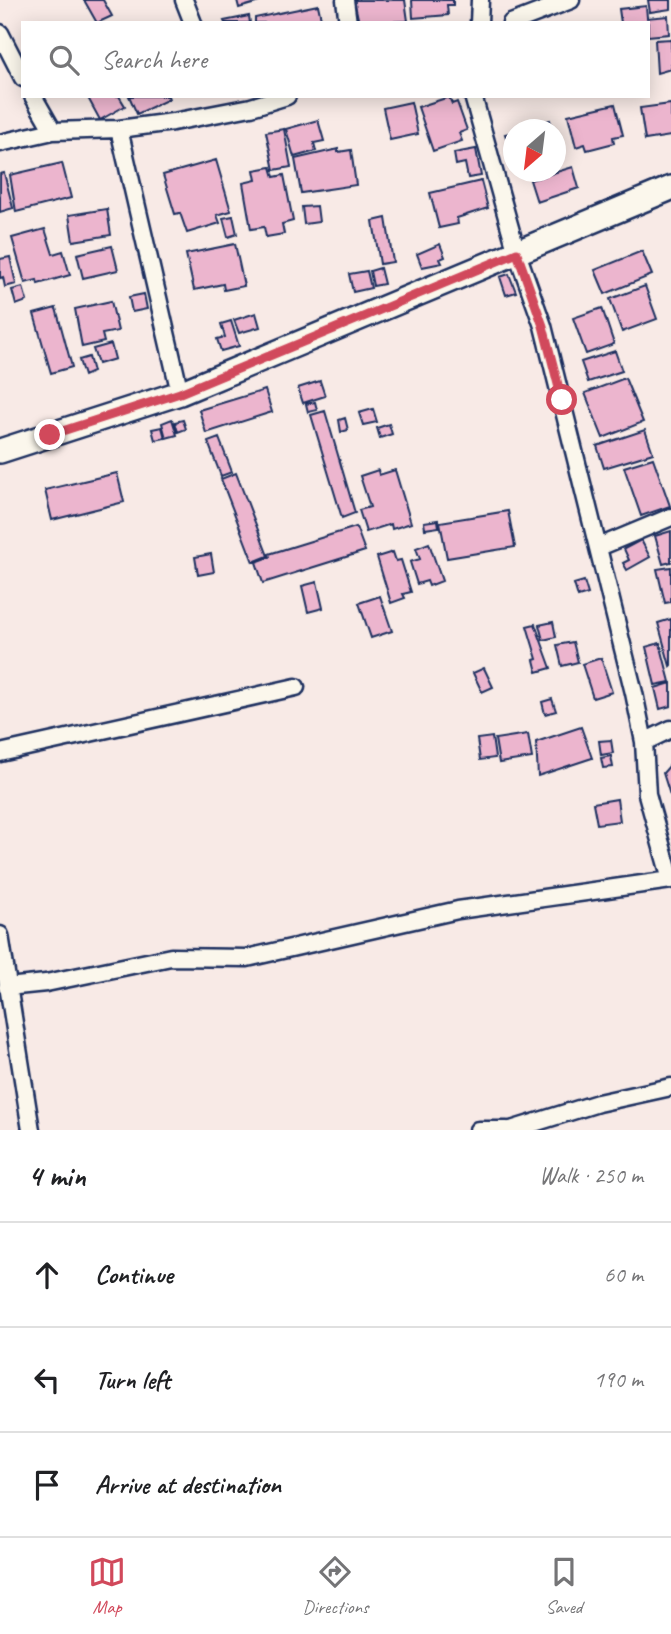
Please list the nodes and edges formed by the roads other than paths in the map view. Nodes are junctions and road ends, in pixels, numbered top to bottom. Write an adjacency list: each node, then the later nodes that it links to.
1 (184, 0): 5 (street)
2 (345, 0): 6 (street)
3 (480, 0): 7 (street)
4 (561, 2): 8 (street)
5 (192, 21)
6 (348, 21)
7 (479, 21)
8 (516, 21)
9 (0, 33): 10 (street)
10 (21, 74)
11 (34, 98): 16 (street)
12 (271, 98): 14 (street)
13 (473, 98): 19 (street)
14 (223, 104): 15 (street)
15 (119, 129): 16 (street); 20 (street)
16 (53, 131): 17 (street)
17 (0, 143)
18 (671, 188): 19 (main road)
19 (517, 253): 20 (main road); 23 (street)
20 (180, 393): 21 (main road)
21 (0, 450)
22 (671, 517): 23 (street)
23 (599, 547): 26 (street)
24 (296, 687): 27 (street)
25 (671, 729): 26 (street)
26 (643, 742): 29 (street)
27 (0, 753)
28 (0, 935): 29 (street)
29 (7, 987): 31 (street)
30 (671, 1087): 33 (street)
31 (31, 1130)
32 (478, 1130): 33 (street)
33 (509, 1130)

